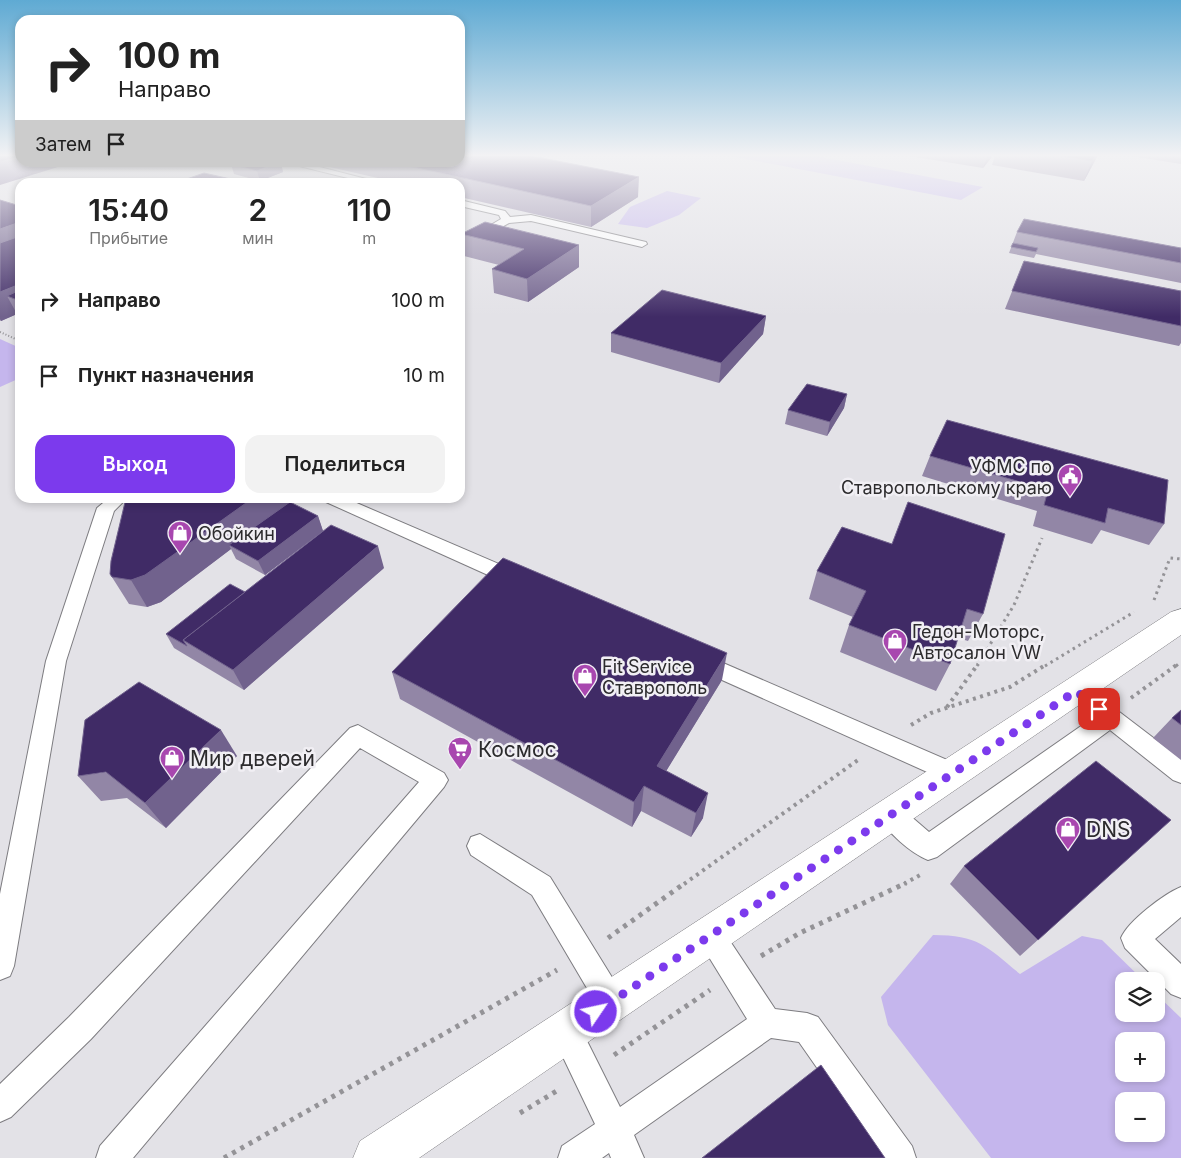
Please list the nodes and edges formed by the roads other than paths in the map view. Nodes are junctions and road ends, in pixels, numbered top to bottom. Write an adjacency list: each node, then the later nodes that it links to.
1 (488, 209): 2 (lane)
2 (507, 220): 3 (lane); 4 (lane)
3 (465, 244)
4 (642, 244)
5 (110, 503): 18 (lane)
6 (343, 503): 7 (lane)
7 (530, 586)
8 (1170, 620): 10 (street)
9 (684, 654): 13 (lane)
10 (1076, 691): 11 (lane); 13 (street)
11 (1119, 711): 12 (lane); 14 (lane)
12 (1181, 773)
13 (953, 774): 14 (street)
14 (891, 815): 17 (street)
15 (480, 846): 20 (lane)
16 (1181, 900): 19 (lane)
17 (710, 936): 20 (street); 21 (lane)
18 (0, 966)
19 (1181, 984)
20 (611, 1002): 22 (street)
21 (766, 1023): 24 (lane); 29 (lane)
22 (566, 1032): 24 (lane); 26 (street)
23 (0, 1106): 25 (lane)
24 (614, 1129): 27 (lane); 28 (lane)
25 (112, 1158)
26 (377, 1158)
27 (574, 1158)
28 (628, 1158)
29 (900, 1158)

